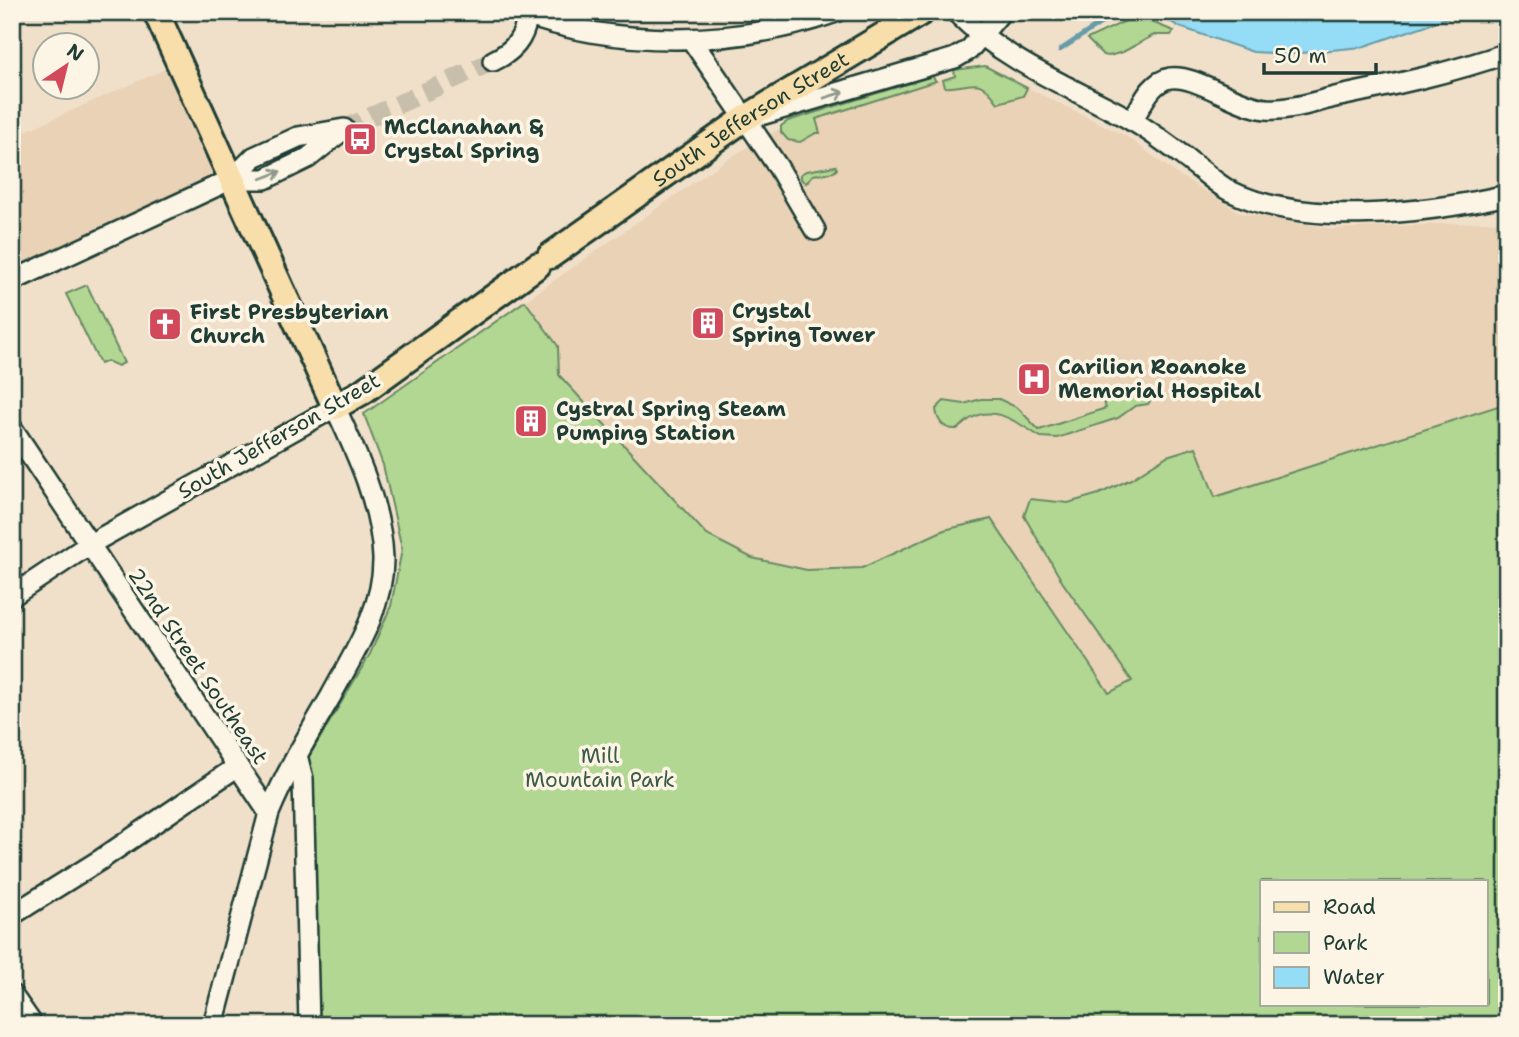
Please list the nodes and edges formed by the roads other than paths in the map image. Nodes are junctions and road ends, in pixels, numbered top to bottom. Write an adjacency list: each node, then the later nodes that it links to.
1 (156, 12): 13 (main road)
2 (836, 12): 8 (street)
3 (922, 12): 11 (main road, South Jefferson Street)
4 (956, 12): 7 (street)
5 (1002, 12): 7 (street)
6 (523, 14): 8 (street); 10 (street)
7 (982, 36): 11 (street, one-way to 7); 12 (street)
8 (691, 39): 11 (street)
9 (1507, 53): 12 (street)
10 (492, 61)
11 (744, 119): 15 (street); 17 (main road, South Jefferson Street)
12 (1132, 121): 14 (street)
13 (232, 179): 13 (street, one-way to 13); 16 (street); 17 (main road)
14 (1507, 195)
15 (815, 230)
16 (12, 281)
17 (335, 407): 19 (street, South Jefferson Street); 21 (street)
18 (12, 428): 19 (street, 22nd Street Southeast)
19 (90, 544): 20 (street, South Jefferson Street); 22 (street, 22nd Street Southeast)
20 (12, 596)
21 (297, 755): 23 (street); 28 (street)
22 (238, 765): 23 (street, 22nd Street Southeast); 24 (street)
23 (269, 813): 27 (street)
24 (12, 915)
25 (12, 995): 26 (street)
26 (33, 1025)
27 (213, 1025)
28 (309, 1025)

